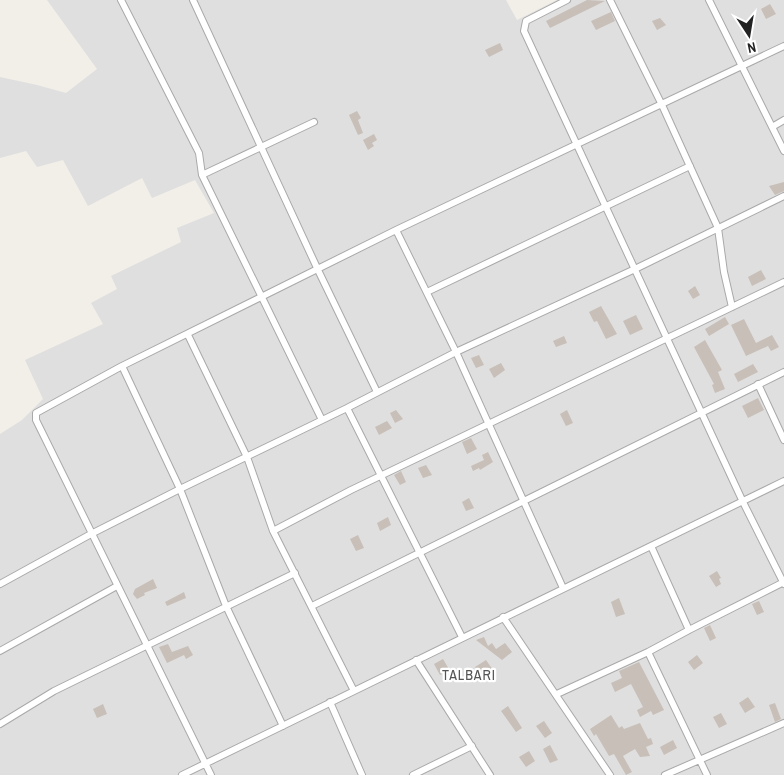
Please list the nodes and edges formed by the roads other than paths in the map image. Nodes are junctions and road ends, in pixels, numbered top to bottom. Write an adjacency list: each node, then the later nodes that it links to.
1 (121, 0): 16 (street)
2 (193, 0): 13 (street)
3 (567, 0): 12 (street)
4 (610, 0): 8 (street)
5 (708, 0): 7 (street)
6 (784, 46): 7 (street)
7 (741, 67): 8 (street); 11 (street)
8 (662, 105): 12 (street); 15 (street)
9 (784, 120): 11 (street)
10 (314, 122): 13 (street)
11 (772, 126): 14 (street)
12 (578, 144): 18 (street); 20 (street)
13 (262, 148): 16 (street); 22 (street)
14 (784, 151)
15 (690, 166): 18 (street); 19 (street)
16 (202, 175): 25 (street)
17 (784, 196): 19 (street)
18 (606, 205): 21 (street); 24 (street)
19 (718, 228): 21 (street); 26 (street)
20 (396, 230): 22 (street); 24 (street)
21 (635, 269): 28 (street); 29 (street)
22 (318, 270): 25 (street); 33 (street)
23 (784, 282): 26 (street)
24 (427, 292): 29 (street)
25 (262, 298): 27 (street); 36 (street)
26 (732, 307): 28 (street)
27 (188, 335): 30 (street); 39 (street)
28 (668, 338): 35 (street); 37 (street)
29 (456, 352): 33 (street); 37 (street)
30 (122, 366): 42 (street); 46 (street)
31 (784, 372): 32 (street)
32 (758, 384): 35 (street); 38 (street)
33 (377, 392): 34 (street)
34 (347, 408): 36 (street); 40 (street)
35 (701, 412): 43 (street); 44 (street)
36 (322, 420): 39 (street)
37 (489, 424): 40 (street); 43 (street)
38 (784, 440)
39 (247, 457): 42 (street); 45 (street)
40 (381, 476): 45 (street); 48 (street)
41 (784, 481): 44 (street)
42 (180, 489): 46 (street); 54 (street)
43 (524, 500): 48 (street); 53 (street)
44 (743, 502): 47 (street); 50 (street)
45 (274, 531): 49 (street)
46 (91, 534): 51 (street); 52 (street)
47 (651, 546): 53 (street); 57 (street)
48 (420, 552): 55 (street); 58 (street)
49 (295, 573): 54 (street); 55 (street)
50 (784, 583): 57 (street)
51 (0, 584)
52 (116, 586): 59 (street); 60 (street)
53 (563, 588): 56 (street)
54 (226, 606): 59 (street); 68 (street)
55 (312, 606): 63 (street)
56 (503, 617): 58 (street); 64 (street)
57 (689, 630): 61 (street)
58 (462, 637): 62 (street)
59 (146, 645): 67 (street); 71 (street)
60 (0, 651)
61 (648, 652): 64 (street); 70 (street)
62 (416, 660): 63 (street); 69 (street)
63 (354, 691): 65 (street)
64 (556, 694): 77 (street)
65 (330, 702): 68 (street); 74 (street)
66 (784, 723): 70 (street)
67 (0, 724)
68 (283, 726): 71 (street)
69 (472, 746): 75 (street); 76 (street)
70 (700, 760): 78 (street); 79 (street)
71 (205, 764): 72 (street); 73 (street)
72 (182, 775)
73 (211, 775)
74 (362, 775)
75 (413, 775)
76 (490, 775)
77 (610, 775)
78 (665, 775)
79 (707, 775)

